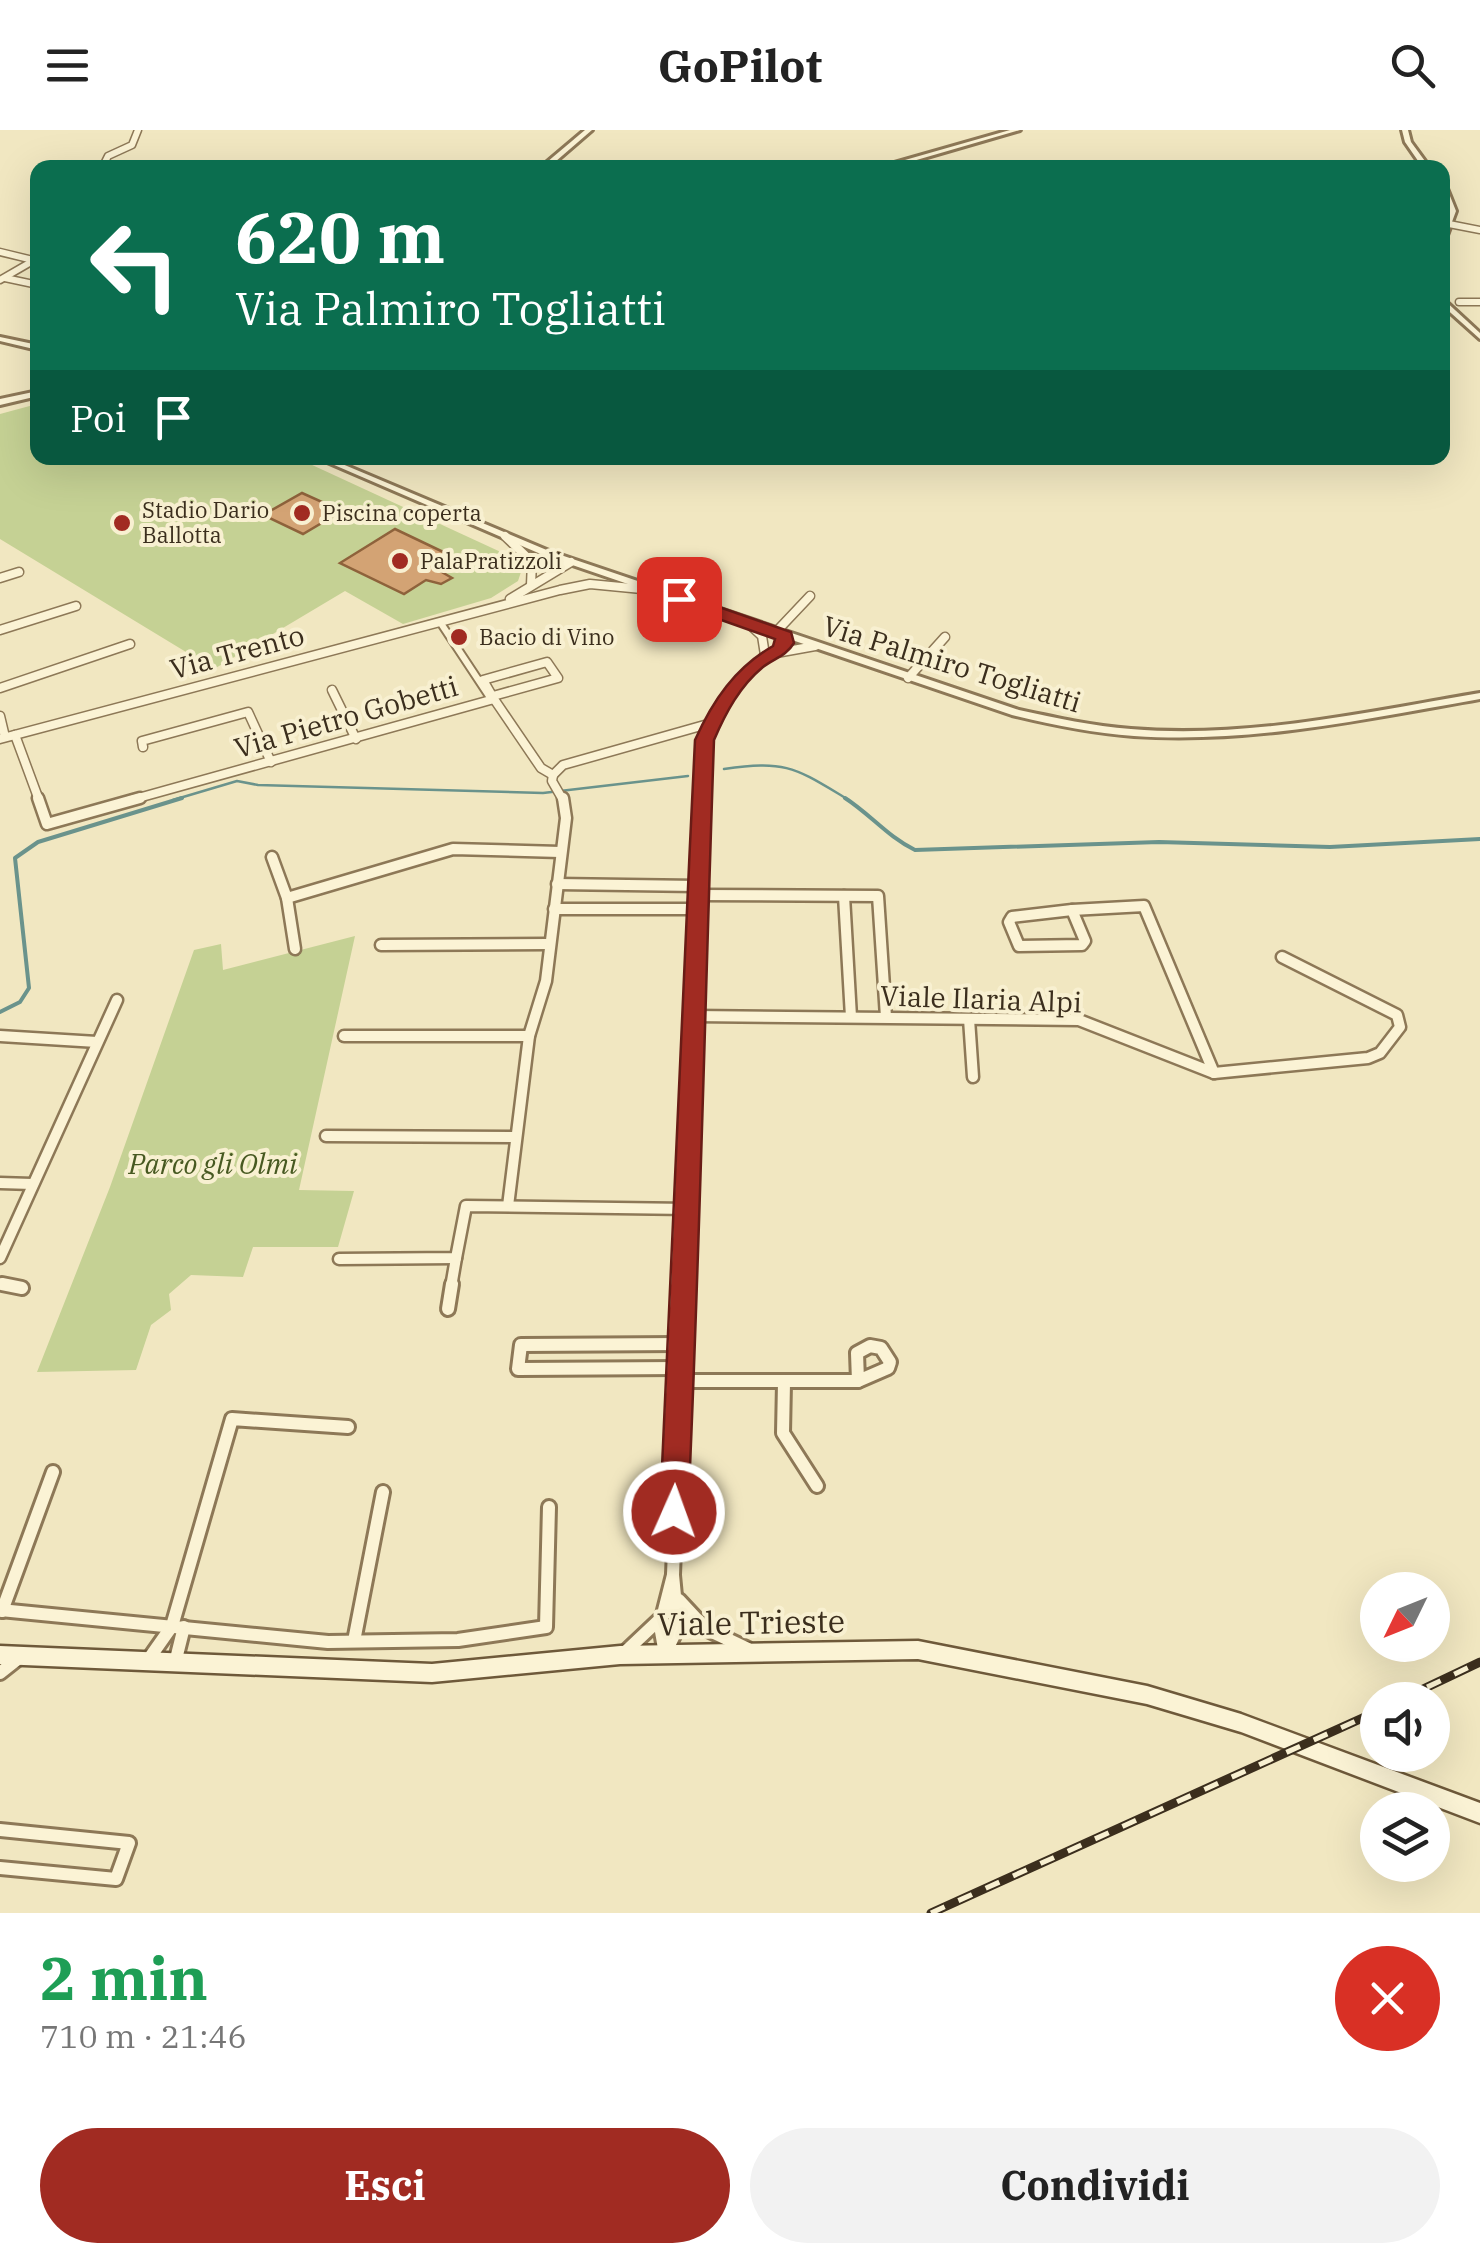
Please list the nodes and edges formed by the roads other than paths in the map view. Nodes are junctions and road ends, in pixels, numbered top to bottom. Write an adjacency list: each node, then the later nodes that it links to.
1 (138, 130): 5 (street)
2 (589, 130): 6 (street)
3 (1017, 130): 7 (street)
4 (1405, 130): 8 (street)
5 (106, 160)
6 (553, 160)
7 (908, 160)
8 (1421, 160)
9 (1450, 224): 10 (street)
10 (1480, 230)
11 (0, 252): 12 (street)
12 (30, 259)
13 (30, 263): 14 (street)
14 (2, 279): 15 (street)
15 (30, 284)
16 (1459, 302): 17 (street)
17 (1480, 302)
18 (1450, 308): 19 (street)
19 (1480, 337)
20 (0, 339): 21 (street)
21 (30, 346)
22 (30, 394): 23 (street)
23 (0, 402)
24 (338, 465): 25 (street, Via Palmiro Togliatti)
25 (504, 536): 26 (street, Via Palmiro Togliatti); 29 (street)
26 (574, 563): 29 (street, Via Trento); 30 (street); 31 (street, Via Palmiro Togliatti)
27 (19, 572): 28 (street)
28 (0, 578)
29 (530, 586): 34 (street, Via Trento)
30 (560, 590): 31 (street, Via Trento); 34 (street, Via Trento)
31 (658, 591): 35 (street, Via Palmiro Togliatti)
32 (810, 596): 38 (street)
33 (76, 606): 37 (street)
34 (487, 610): 51 (street, Via Trento)
35 (748, 623): 38 (street, Via Palmiro Togliatti); 43 (street)
36 (442, 625): 48 (street)
37 (0, 630)
38 (780, 634): 41 (street, Via Palmiro Togliatti); 42 (street); 43 (street)
39 (945, 637): 44 (street)
40 (130, 644): 45 (street)
41 (815, 646): 42 (street); 44 (street, Via Palmiro Togliatti)
42 (780, 650): 43 (street)
43 (766, 651): 50 (street)
44 (908, 678): 47 (street, Via Palmiro Togliatti)
45 (0, 688)
46 (332, 690): 52 (street)
47 (1480, 696)
48 (493, 698): 48 (street); 52 (street, Via Pietro Gobetti); 55 (street, Via Pietro Gobetti)
49 (0, 716): 51 (street, Via Pietro Gobetti)
50 (708, 724): 55 (street); 60 (street)
51 (7, 737): 54 (street, Via Pietro Gobetti)
52 (356, 739): 54 (street, Via Pietro Gobetti)
53 (143, 747): 54 (street)
54 (272, 762)
55 (554, 775): 56 (street)
56 (560, 852): 58 (street); 62 (street)
57 (272, 857): 62 (street)
58 (557, 884): 59 (street); 64 (street)
59 (615, 885): 60 (street); 63 (street)
60 (697, 891): 61 (street); 65 (street)
61 (844, 896): 73 (street); 74 (street)
62 (287, 898): 69 (street)
63 (615, 908): 64 (street); 65 (street)
64 (554, 909): 67 (street)
65 (696, 909): 72 (street)
66 (1072, 910): 66 (street); 80 (street)
67 (548, 944): 68 (street); 78 (street)
68 (381, 945)
69 (295, 950)
70 (1282, 957): 80 (street, Viale Ilaria Alpi)
71 (117, 1000): 79 (street)
72 (694, 1016): 73 (street, Viale Ilaria Alpi); 87 (street)
73 (851, 1017): 74 (street, Viale Ilaria Alpi)
74 (886, 1017): 75 (street, Viale Ilaria Alpi)
75 (969, 1019): 80 (street, Viale Ilaria Alpi); 81 (street)
76 (0, 1036): 79 (street)
77 (344, 1036): 78 (street)
78 (529, 1036): 83 (street)
79 (97, 1042): 85 (street)
80 (1214, 1073)
81 (973, 1077)
82 (326, 1136): 83 (street)
83 (514, 1137): 86 (street)
84 (0, 1183): 85 (street)
85 (32, 1184): 88 (street)
86 (508, 1206): 87 (street); 89 (street)
87 (689, 1209): 94 (street)
88 (0, 1258)
89 (456, 1258): 90 (street); 93 (street)
90 (339, 1259)
91 (0, 1284): 92 (street)
92 (22, 1288)
93 (448, 1308)
94 (680, 1344): 95 (street); 95 (street)
95 (679, 1374): 97 (street); 103 (street)
96 (858, 1382): 97 (street)
97 (784, 1383): 100 (street)
98 (348, 1427): 107 (street)
99 (53, 1472): 105 (street)
100 (817, 1486)
101 (383, 1492): 108 (street)
102 (549, 1507): 108 (street)
103 (672, 1575): 104 (street); 106 (street)
104 (679, 1600): 109 (street); 110 (street)
105 (1, 1610): 107 (street)
106 (663, 1616): 110 (street); 113 (street)
107 (178, 1627): 108 (street); 114 (street); 115 (street)
108 (354, 1642)
109 (753, 1651): 110 (main road, Viale Trieste); 117 (main road, Viale Trieste)
110 (665, 1654): 113 (main road, Viale Trieste)
111 (0, 1655): 112 (main road, Viale Trieste)
112 (21, 1656): 114 (main road, Viale Trieste); 116 (street)
113 (620, 1656): 115 (main road, Viale Trieste)
114 (145, 1663): 115 (main road, Viale Trieste)
115 (175, 1664)
116 (0, 1673)
117 (1480, 1813)
118 (0, 1830): 119 (street)
119 (0, 1868)

